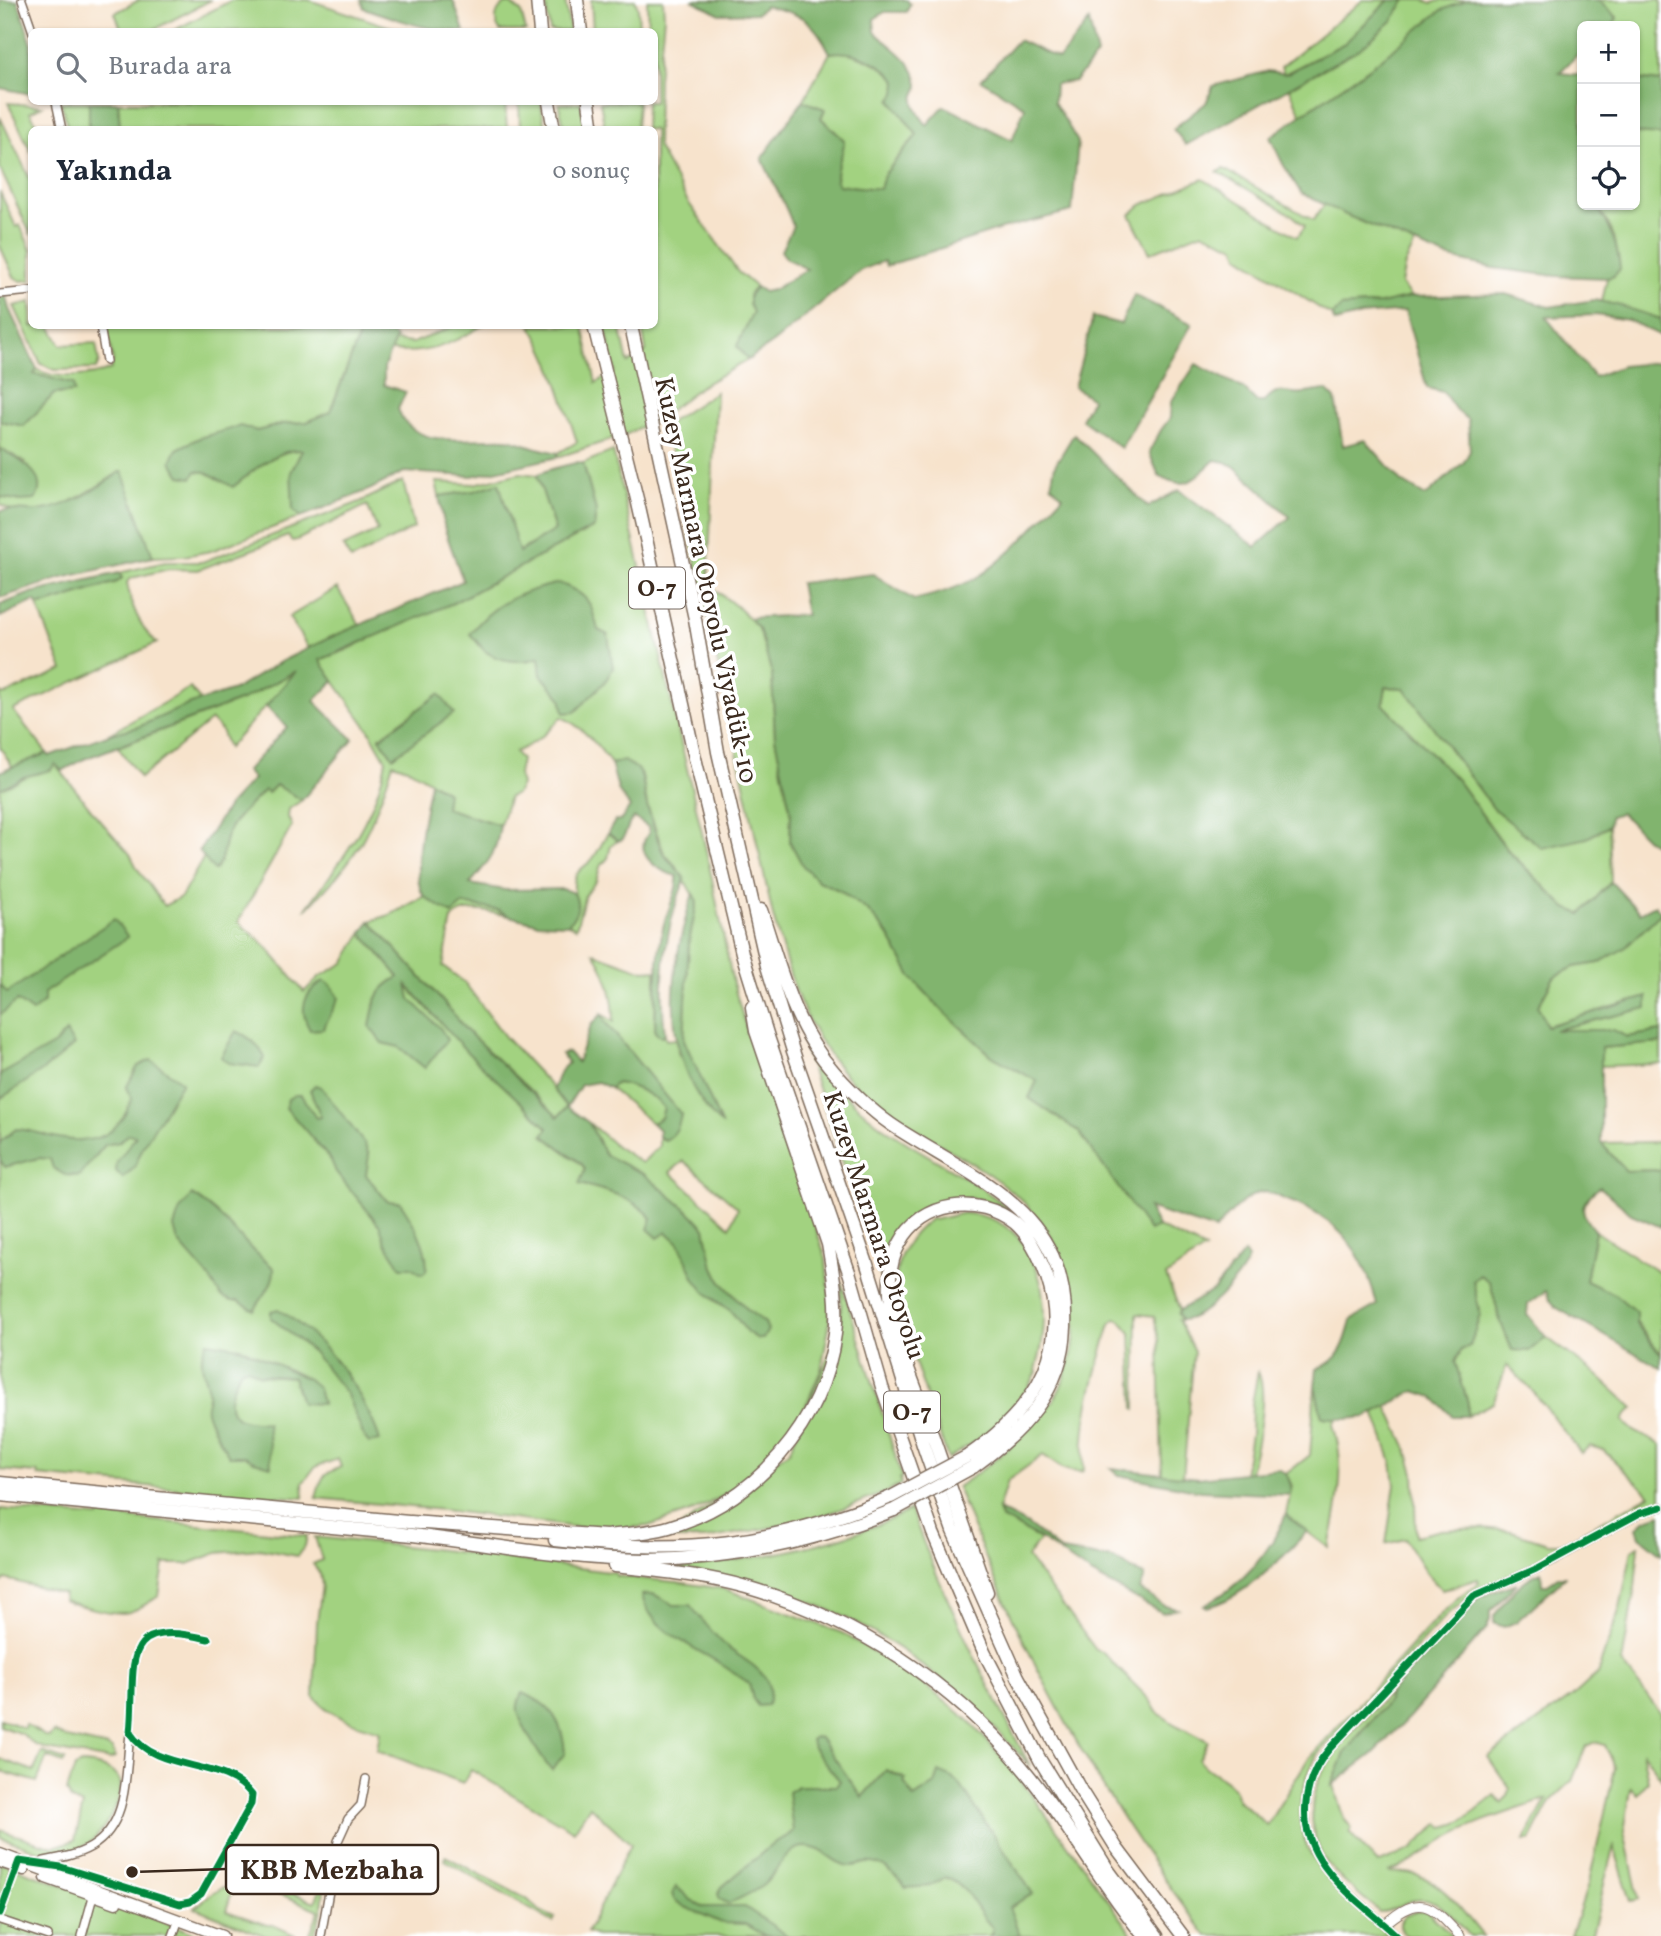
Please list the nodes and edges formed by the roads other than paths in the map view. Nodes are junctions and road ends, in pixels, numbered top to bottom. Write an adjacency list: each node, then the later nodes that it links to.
1 (22, 0): 4 (street)
2 (537, 0): 5 (highway)
3 (577, 0): 6 (highway)
4 (32, 28)
5 (540, 28)
6 (580, 28)
7 (57, 105): 10 (street)
8 (549, 105): 11 (highway)
9 (589, 105): 12 (highway)
10 (61, 126)
11 (553, 126)
12 (592, 126)
13 (28, 291): 14 (street)
14 (0, 294)
15 (101, 329): 18 (street)
16 (595, 329): 20 (highway, Kuzey Marmara Otoyolu Viyadük-10 / O-7)
17 (632, 329): 19 (highway, Kuzey Marmara Otoyolu Viyadük-10 / O-7)
18 (106, 361)
19 (739, 844): 22 (highway); 28 (highway, Kuzey Marmara Otoyolu / O-7)
20 (717, 851): 21 (highway, Kuzey Marmara Otoyolu / O-7)
21 (742, 953): 26 (highway); 46 (highway, Kuzey Marmara Otoyolu / O-7)
22 (971, 1462): 26 (highway, bridge); 28 (highway)
23 (0, 1483): 26 (highway)
24 (0, 1496): 26 (highway)
25 (1661, 1507): 38 (street)
26 (413, 1528): 45 (highway)
27 (208, 1639): 29 (street)
28 (1018, 1678): 47 (highway, Kuzey Marmara Otoyolu / O-7)
29 (130, 1733): 33 (street); 33 (street)
30 (366, 1780): 44 (street)
31 (0, 1854): 34 (main road)
32 (0, 1862): 34 (main road)
33 (39, 1862): 34 (street)
34 (18, 1864): 35 (main road); 36 (street)
35 (95, 1891): 39 (main road); 41 (street)
36 (0, 1913)
37 (0, 1920): 40 (street)
38 (1385, 1924): 48 (street); 49 (street)
39 (176, 1927): 42 (main road); 43 (main road)
40 (48, 1936)
41 (82, 1936)
42 (204, 1936)
43 (222, 1936)
44 (321, 1936)
45 (1144, 1936)
46 (1157, 1936)
47 (1183, 1936)
48 (1397, 1936)
49 (1461, 1936)

